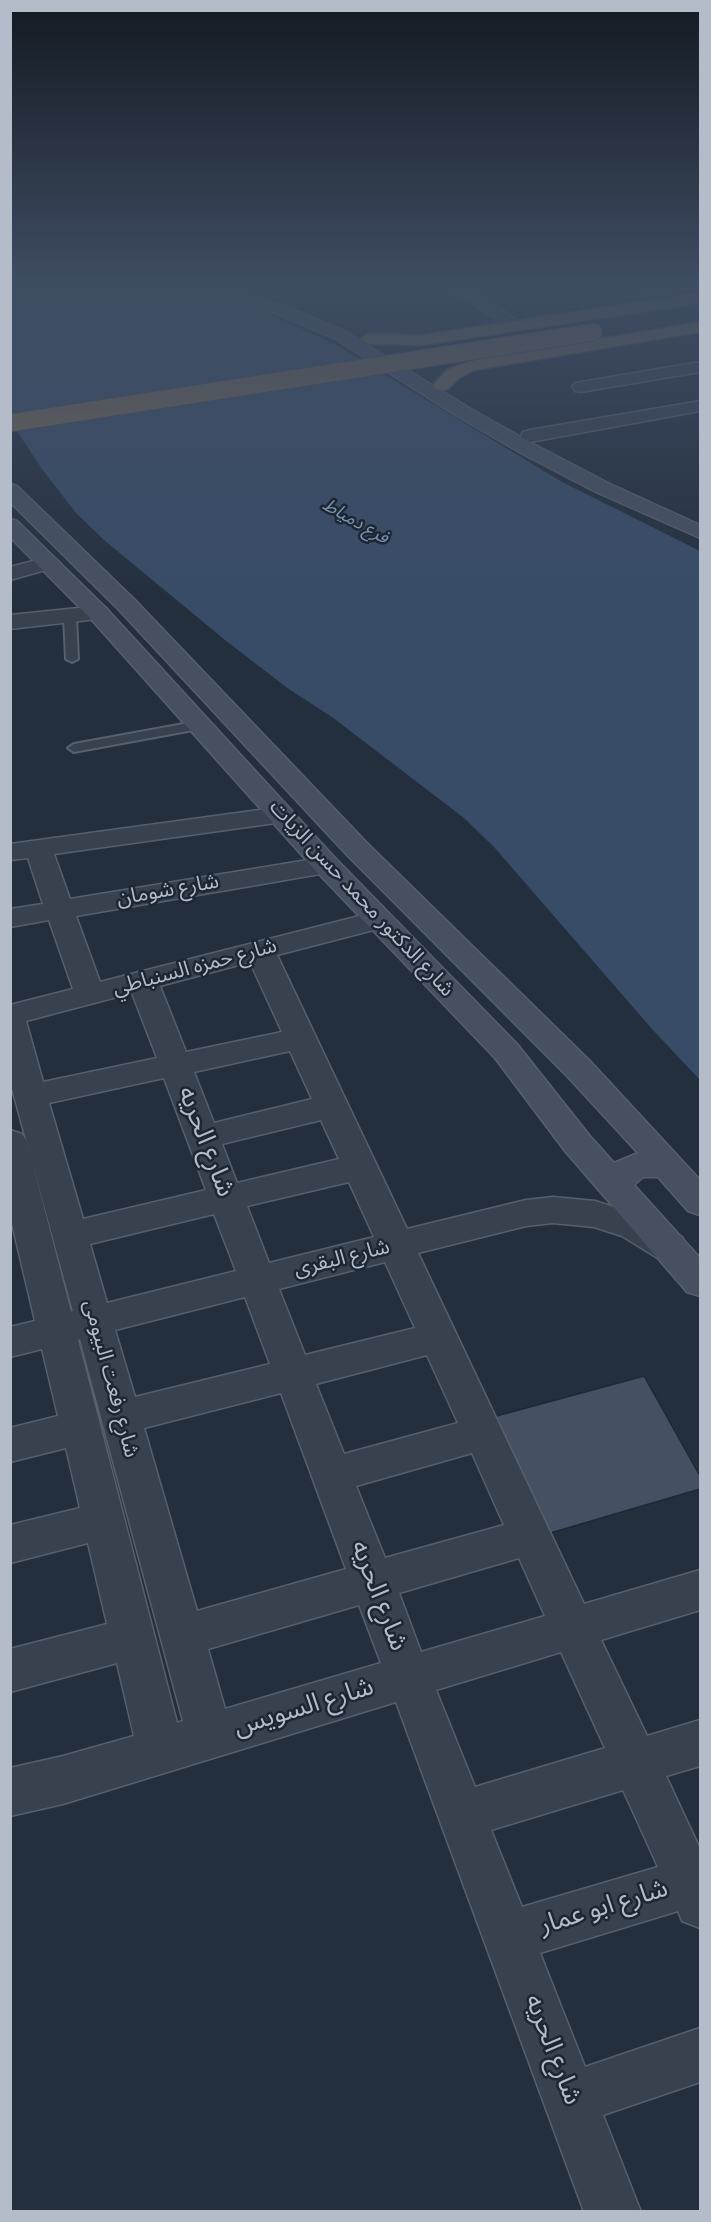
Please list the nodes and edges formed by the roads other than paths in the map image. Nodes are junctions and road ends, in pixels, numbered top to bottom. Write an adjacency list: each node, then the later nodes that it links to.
1 (167, 393): 6 (highway)
2 (197, 393): 9 (highway, bridge)
3 (433, 393): 13 (street)
4 (455, 393): 10 (street)
5 (700, 406): 7 (street)
6 (10, 416)
7 (646, 417): 8 (street); 10 (street)
8 (700, 421)
9 (10, 423)
10 (530, 436): 11 (street)
11 (600, 467)
12 (626, 477): 13 (street)
13 (603, 488): 16 (street)
14 (10, 490): 40 (street, شارع الدكتور محمد حسن الزيات)
15 (11, 525): 18 (street, شارع الدكتور محمد حسن الزيات)
16 (700, 532)
17 (10, 549): 18 (street)
18 (47, 561): 19 (street); 20 (street, شارع الدكتور محمد حسن الزيات)
19 (10, 574)
20 (98, 613): 21 (street); 24 (street, شارع الدكتور محمد حسن الزيات)
21 (70, 616): 22 (street); 23 (lane)
22 (10, 622)
23 (72, 660)
24 (200, 725): 25 (lane); 26 (street, شارع الدكتور محمد حسن الزيات)
25 (74, 748)
26 (281, 815): 27 (street); 28 (street, شارع الدكتور محمد حسن الزيات)
27 (24, 850): 29 (street)
28 (326, 864): 29 (street, شارع شومان); 31 (street, شارع الدكتور محمد حسن الزيات)
29 (60, 910): 30 (street, شارع شومان); 34 (street)
30 (10, 918)
31 (380, 920): 32 (street, شارع حمزه السنباطي); 42 (street, شارع الدكتور محمد حسن الزيات)
32 (260, 951): 33 (street, شارع حمزه السنباطي); 37 (street)
33 (143, 981): 34 (street, شارع حمزه السنباطي); 38 (street, شارع الحريه)
34 (90, 995): 35 (street, شارع حمزه السنباطي)
35 (10, 1015)
36 (10, 1021): 39 (street, شارع رفعت البيومى)
37 (300, 1038): 38 (street); 41 (street)
38 (175, 1065): 39 (street); 43 (street, شارع الحريه)
39 (31, 1096): 50 (street, شارع رفعت البيومى)
40 (608, 1099): 42 (street); 45 (street, شارع الدكتور محمد حسن الزيات)
41 (332, 1106): 43 (street); 46 (street)
42 (561, 1124): 47 (street, شارع الدكتور محمد حسن الزيات)
43 (203, 1137): 48 (street, شارع الحريه)
44 (13, 1164): 50 (street, شارع رفعت البيومى)
45 (669, 1166): 47 (street); 49 (street, شارع الدكتور محمد حسن الزيات)
46 (360, 1167): 48 (street); 51 (street)
47 (616, 1187): 52 (street, شارع الدكتور محمد حسن الزيات)
48 (226, 1199): 50 (street); 53 (street, شارع الحريه)
49 (700, 1202)
50 (39, 1242): 55 (street, شارع رفعت البيومى)
51 (396, 1245): 52 (street, شارع البقرى); 53 (street, شارع البقرى); 56 (street)
52 (671, 1248): 54 (street, شارع الدكتور محمد حسن الزيات)
53 (258, 1280): 55 (street, شارع البقرى); 58 (street, شارع الحريه)
54 (700, 1282)
55 (76, 1326): 57 (street, شارع البقرى); 59 (street, شارع رفعت البيومى); 60 (street, شارع رفعت البيومى)
56 (439, 1337): 58 (street); 61 (street)
57 (10, 1342)
58 (293, 1374): 59 (street); 63 (street, شارع الحريه)
59 (121, 1417): 70 (street, شارع رفعت البيومى)
60 (81, 1427): 62 (street); 64 (street, شارع رفعت البيومى)
61 (483, 1433): 63 (street); 65 (street)
62 (10, 1445)
63 (332, 1475): 67 (street, شارع الحريه)
64 (104, 1520): 66 (street); 71 (street, شارع رفعت البيومى)
65 (531, 1536): 67 (street); 69 (street)
66 (10, 1544)
67 (373, 1582): 70 (street); 73 (street, شارع الحريه)
68 (700, 1590): 69 (street, شارع السويس)
69 (573, 1628): 73 (street, شارع السويس); 77 (street)
70 (181, 1636): 74 (street, شارع رفعت البيومى)
71 (134, 1638): 72 (street); 76 (street, شارع رفعت البيومى)
72 (10, 1671)
73 (409, 1677): 74 (street, شارع السويس); 79 (street, شارع الحريه)
74 (210, 1736): 76 (street, شارع السويس)
75 (700, 1743): 77 (street)
76 (161, 1751): 78 (street, شارع السويس)
77 (635, 1763): 79 (street); 80 (street)
78 (10, 1792)
79 (462, 1815): 81 (street, شارع الحريه)
80 (697, 1888): 81 (street, شارع ابو عمار)
81 (508, 1937): 83 (street, شارع الحريه)
82 (700, 2055): 83 (street)
83 (570, 2099): 84 (street, شارع الحريه)
84 (613, 2211)

